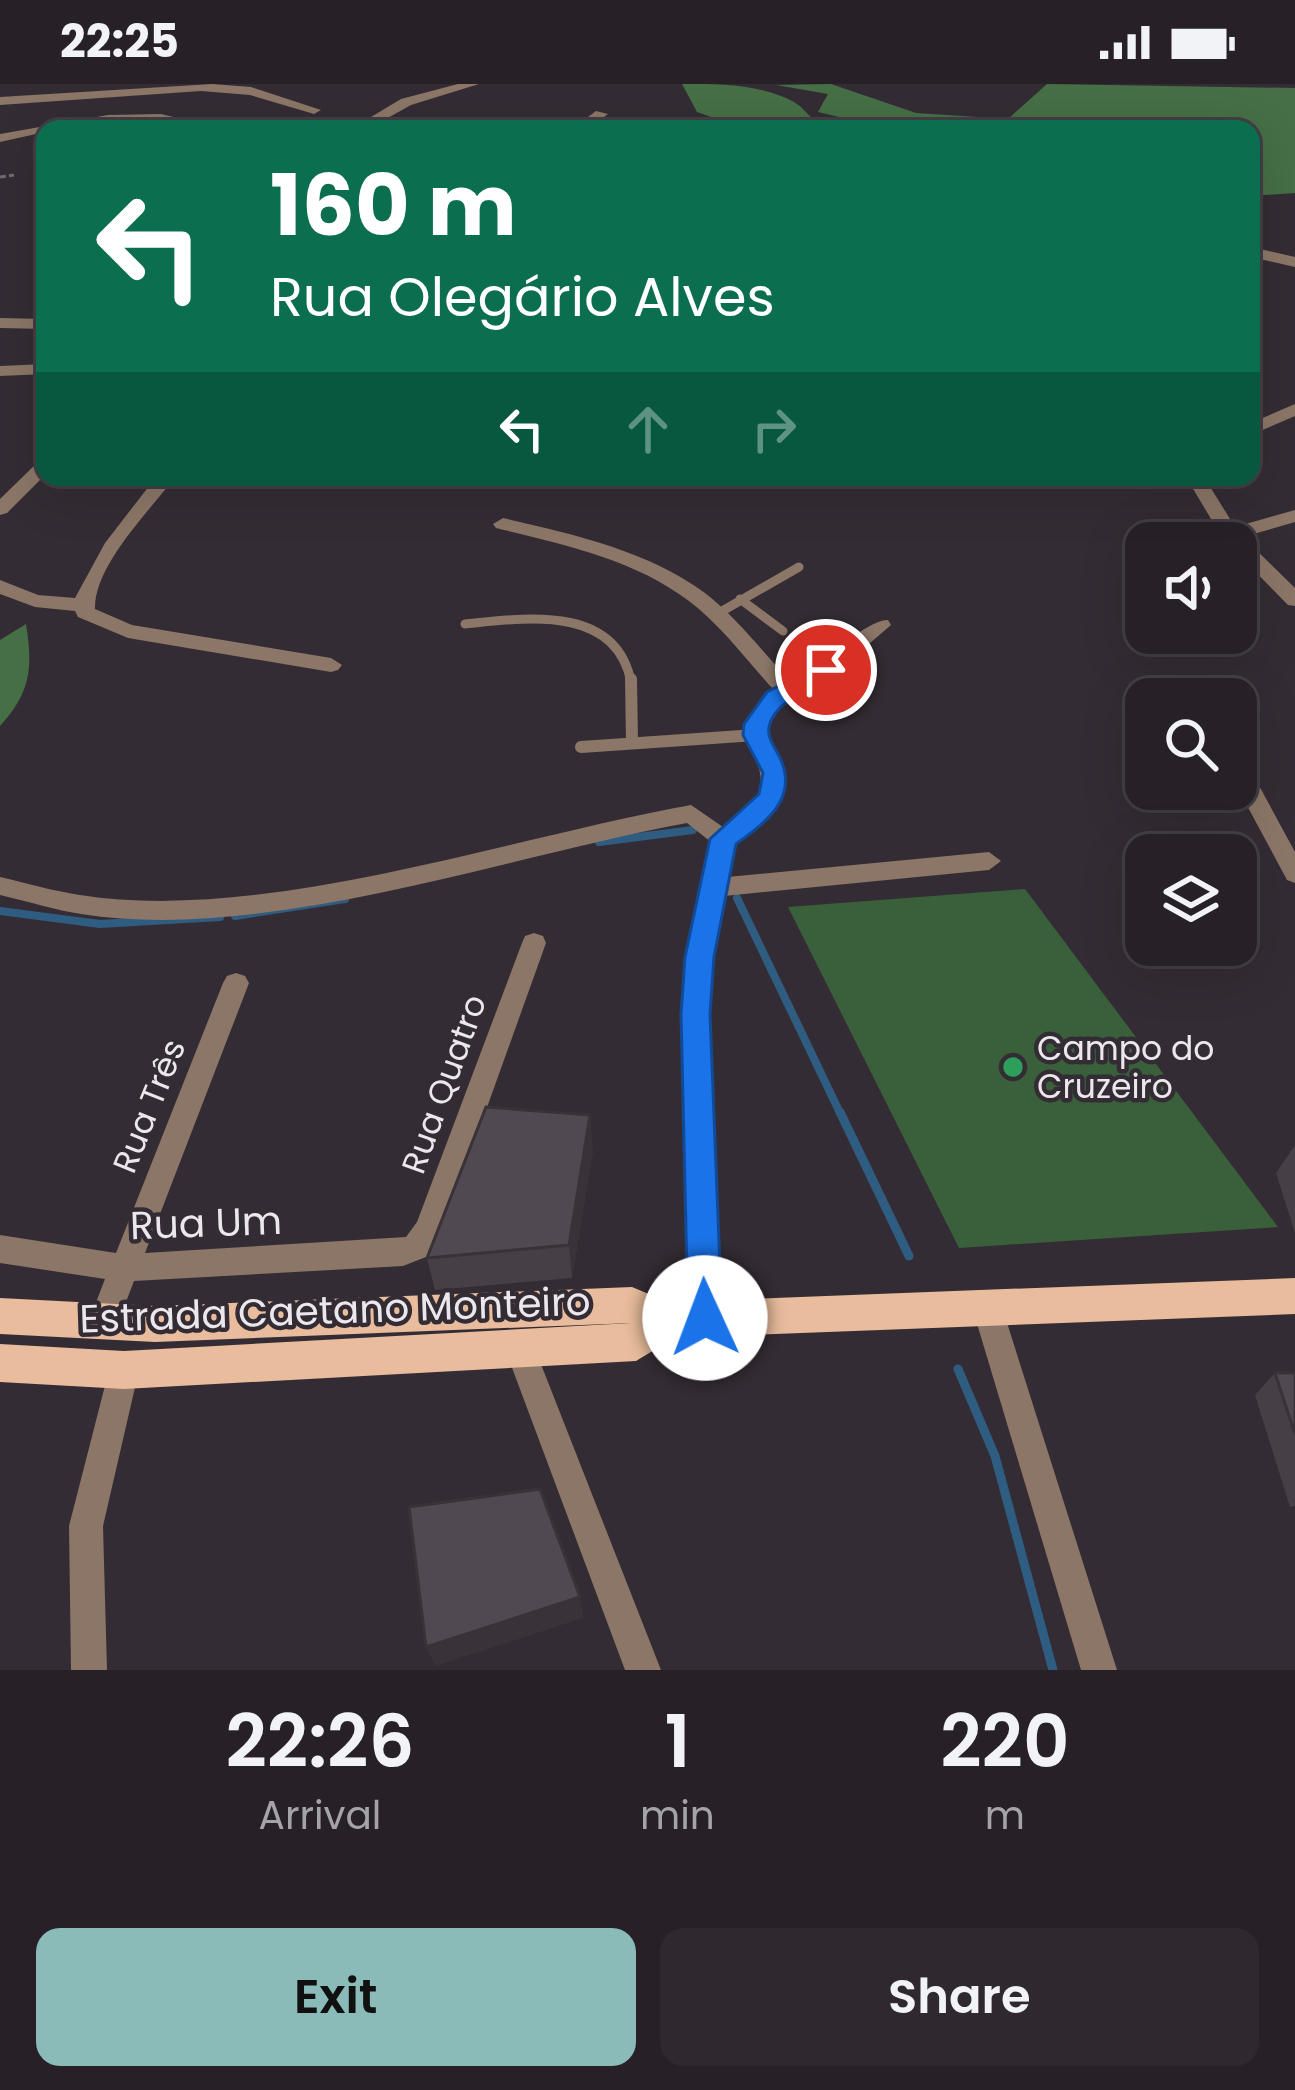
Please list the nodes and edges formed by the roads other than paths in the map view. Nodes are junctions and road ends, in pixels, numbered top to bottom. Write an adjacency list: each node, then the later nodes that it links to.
1 (473, 84): 7 (street)
2 (0, 101): 3 (street)
3 (314, 110)
4 (602, 114): 8 (street)
5 (98, 120): 6 (street)
6 (181, 120)
7 (374, 120)
8 (593, 120)
9 (36, 131): 10 (street)
10 (0, 138)
11 (1260, 254): 12 (street)
12 (1295, 262)
13 (0, 323): 14 (street)
14 (36, 324)
15 (36, 369): 16 (street)
16 (0, 371)
17 (1295, 409): 18 (street)
18 (1260, 426)
19 (36, 474): 22 (street)
20 (159, 486): 32 (street)
21 (1200, 486): 24 (street)
22 (0, 508)
23 (1295, 515): 26 (street)
24 (1222, 522)
25 (503, 524): 33 (street)
26 (1257, 527)
27 (1257, 563): 31 (street)
28 (799, 567): 30 (lane)
29 (0, 586): 32 (street)
30 (740, 599): 33 (lane); 36 (lane)
31 (1295, 600)
32 (81, 605): 37 (street)
33 (717, 614): 38 (street)
34 (465, 624): 40 (lane)
35 (880, 625): 38 (street)
36 (783, 631)
37 (331, 665)
38 (786, 690): 39 (street)
39 (756, 735): 40 (lane); 43 (street)
40 (632, 742): 41 (lane)
41 (580, 747)
42 (1257, 803): 45 (street)
43 (723, 839): 46 (street); 47 (street)
44 (989, 861): 47 (street)
45 (1295, 874)
46 (0, 886)
47 (716, 887): 56 (street)
48 (534, 943): 50 (street, Rua Quatro)
49 (236, 983): 52 (street, Rua Três)
50 (416, 1247): 52 (street, Rua Um)
51 (0, 1249): 52 (street, Rua Um)
52 (123, 1268): 57 (street, Rua Três)
53 (1295, 1296): 54 (main road, Estrada Caetano Monteiro)
54 (987, 1307): 56 (main road, Estrada Caetano Monteiro); 63 (street)
55 (0, 1316): 57 (main road, Estrada Caetano Monteiro)
56 (686, 1319): 57 (main road, Estrada Caetano Monteiro); 58 (main road, Estrada Caetano Monteiro)
57 (104, 1323)
58 (520, 1349): 60 (main road, Estrada Caetano Monteiro); 62 (street)
59 (0, 1363): 60 (main road, Estrada Caetano Monteiro)
60 (124, 1370): 61 (street)
61 (92, 1663)
62 (643, 1670)
63 (1099, 1670)

